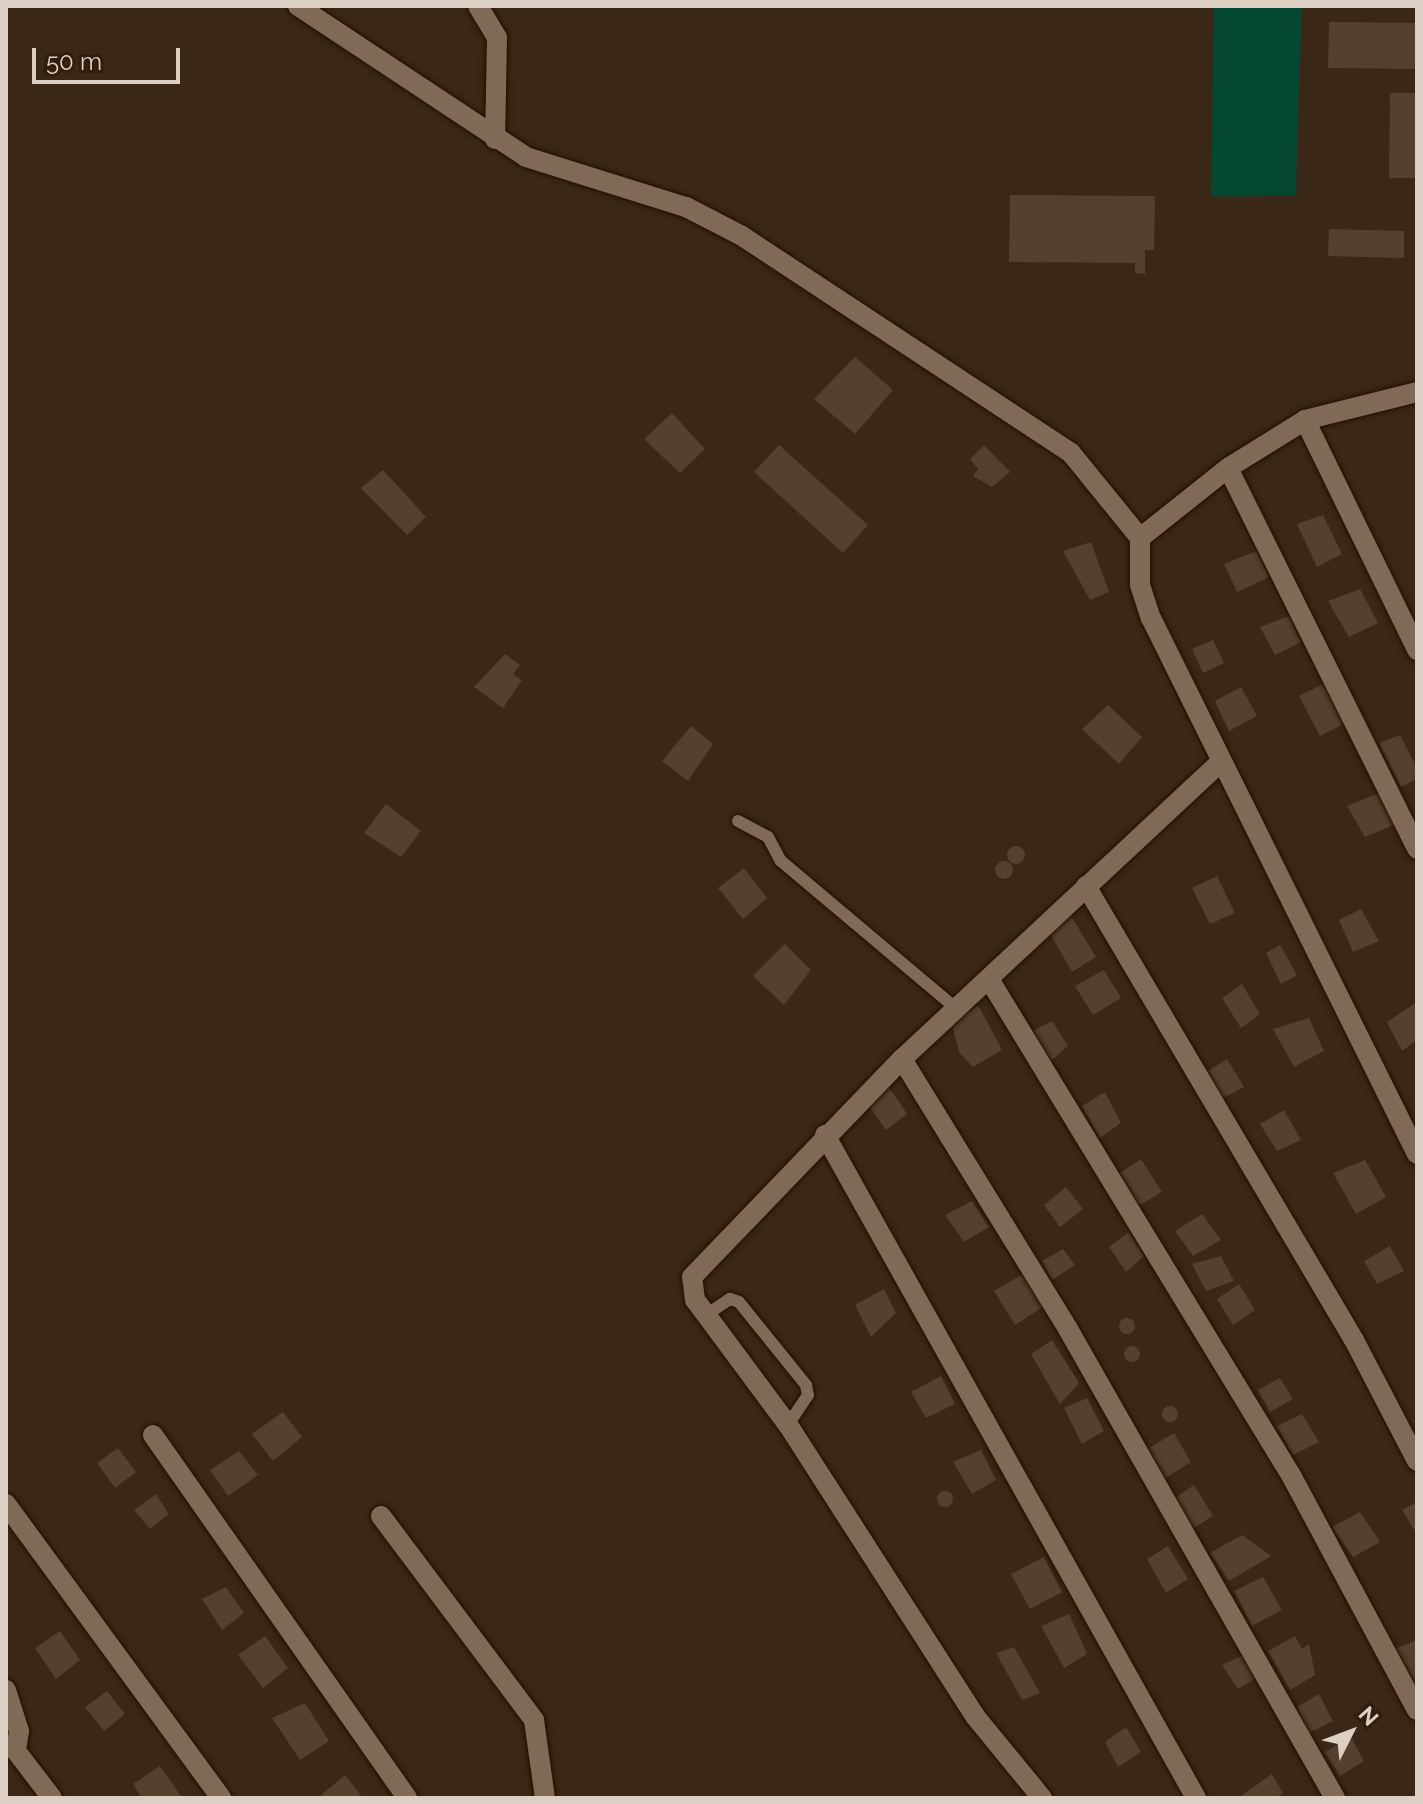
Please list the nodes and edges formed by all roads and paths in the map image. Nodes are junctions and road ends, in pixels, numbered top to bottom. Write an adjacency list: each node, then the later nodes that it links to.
1 (298, 6): 3 (street)
2 (478, 6): 3 (street)
3 (495, 139): 7 (street)
4 (1417, 392): 5 (street)
5 (1305, 420): 6 (street); 8 (street)
6 (1228, 468): 7 (street); 11 (street)
7 (1140, 538): 9 (street)
8 (1417, 650)
9 (1221, 762): 12 (street); 17 (street)
10 (738, 821): 14 (lane)
11 (1417, 849)
12 (1086, 886): 13 (street); 21 (street)
13 (989, 979): 14 (street); 25 (street)
14 (957, 1009): 15 (street)
15 (902, 1059): 16 (street); 33 (street)
16 (825, 1135): 18 (street); 32 (street)
17 (1417, 1154)
18 (706, 1315): 19 (street); 19 (lane)
19 (788, 1425): 31 (street)
20 (153, 1435): 29 (street)
21 (1417, 1461)
22 (6, 1504): 28 (street)
23 (381, 1516): 30 (street)
24 (6, 1690): 26 (street)
25 (1417, 1710)
26 (11, 1750): 27 (street)
27 (52, 1798)
28 (221, 1798)
29 (407, 1798)
30 (545, 1798)
31 (1042, 1798)
32 (1196, 1798)
33 (1335, 1798)

